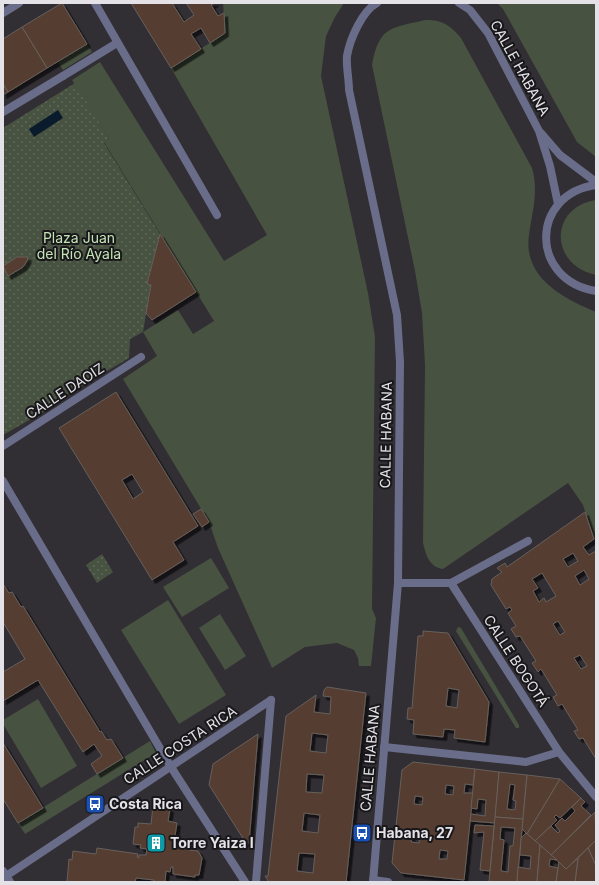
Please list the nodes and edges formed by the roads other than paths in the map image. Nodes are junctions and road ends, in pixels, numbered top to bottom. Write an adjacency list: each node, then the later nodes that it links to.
1 (19, 3): 5 (street)
2 (95, 3): 6 (street)
3 (377, 3): 18 (street, CALLE HABANA)
4 (459, 3): 8 (street, CALLE HABANA)
5 (3, 13)
6 (118, 43): 7 (street); 12 (street)
7 (3, 112)
8 (539, 131): 9 (street, CALLE HABANA); 11 (street, CALLE HABANA)
9 (596, 182)
10 (596, 185): 11 (street)
11 (558, 204): 13 (street)
12 (217, 215)
13 (596, 291)
14 (141, 357): 15 (street, CALLE DAOIZ)
15 (3, 446)
16 (3, 481): 22 (street)
17 (528, 541): 19 (street)
18 (398, 583): 19 (street); 20 (street, CALLE HABANA)
19 (451, 584): 21 (street, CALLE BOGOTÁ)
20 (384, 747): 21 (street); 25 (street, CALLE HABANA)
21 (559, 752): 23 (street, CALLE BOGOTÁ)
22 (171, 768): 24 (street, CALLE COSTA RICA); 26 (street); 27 (street, CALLE COSTA RICA)
23 (596, 797)
24 (6, 876)
25 (373, 881): 28 (street)
26 (245, 882)
27 (256, 882)
28 (388, 882)

